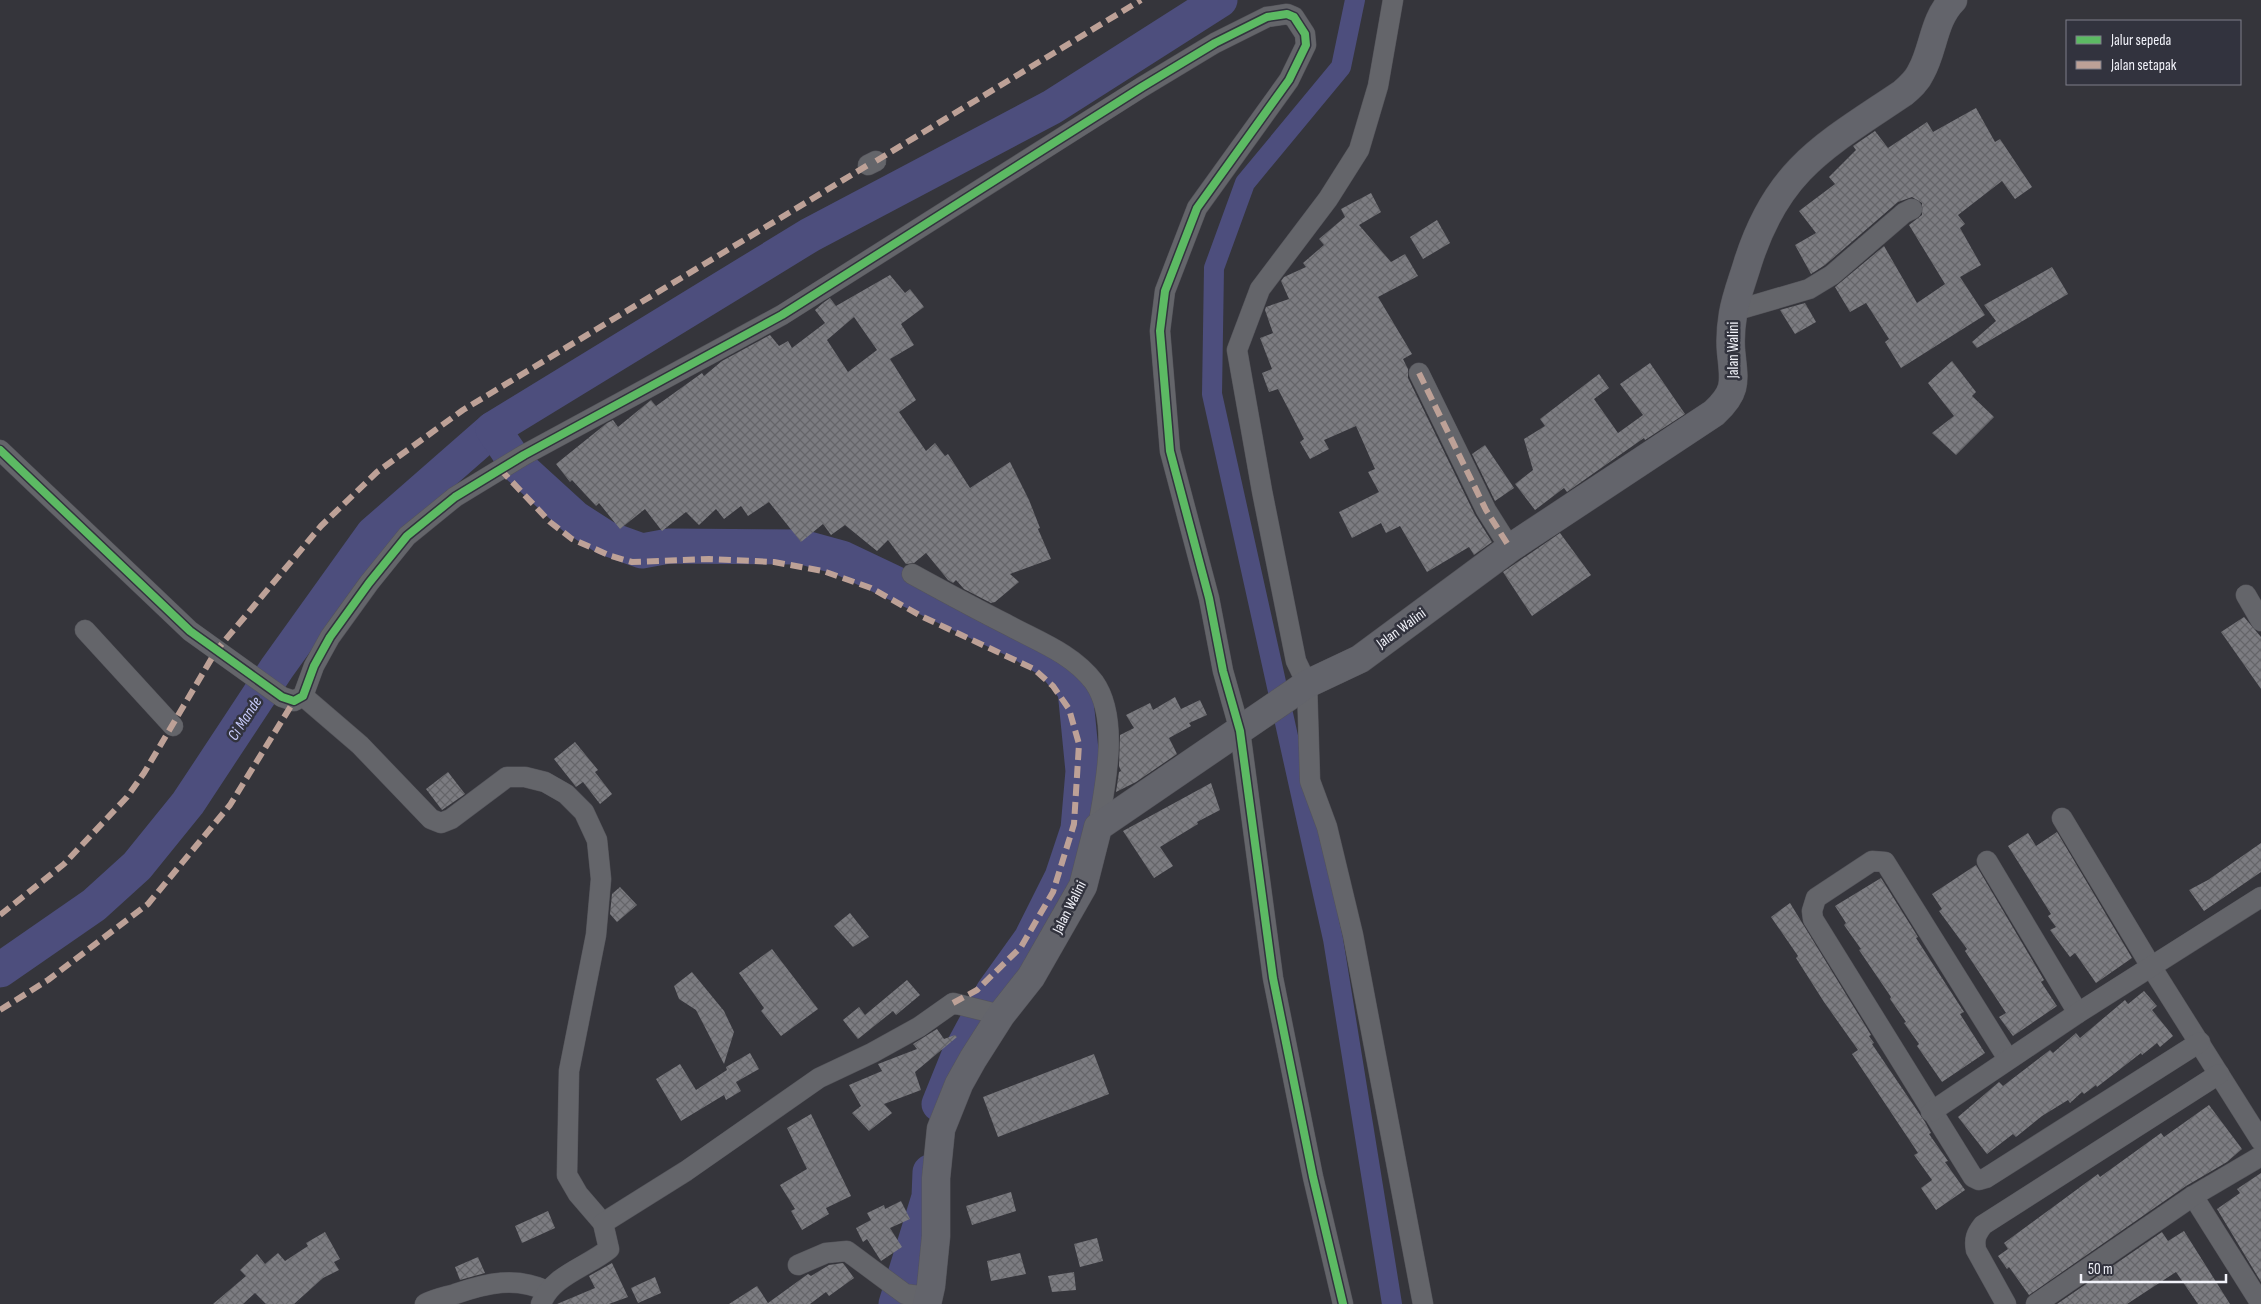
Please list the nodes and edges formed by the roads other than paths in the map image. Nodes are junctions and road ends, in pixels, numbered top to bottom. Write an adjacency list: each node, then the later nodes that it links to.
1 (1393, 0): 12 (street)
2 (1952, 0): 4 (street, Jalan Walini)
3 (1912, 209): 4 (street)
4 (1734, 311): 7 (street, Jalan Walini)
5 (1419, 372): 7 (street)
6 (0, 450): 13 (street)
7 (1510, 548): 12 (street, Jalan Walini)
8 (912, 574): 17 (street)
9 (2246, 595): 10 (street)
10 (2261, 621)
11 (85, 630): 14 (street)
12 (1304, 686): 15 (street, Jalan Walini); 36 (street)
13 (304, 696): 15 (street); 30 (street)
14 (173, 726)
15 (1244, 728): 17 (street, Jalan Walini); 35 (street)
16 (2062, 818): 20 (street)
17 (1098, 827): 22 (street, Jalan Walini)
18 (1987, 861): 21 (street)
19 (2261, 897): 20 (street)
20 (2152, 968): 21 (street); 23 (street)
21 (2078, 1013): 24 (street)
22 (997, 1014): 30 (street); 32 (street, Jalan Walini)
23 (2200, 1042): 25 (street); 26 (street)
24 (2008, 1059): 26 (street); 26 (street)
25 (2219, 1074): 27 (street); 37 (street)
26 (1931, 1112)
27 (2261, 1141)
28 (2261, 1156): 29 (street)
29 (2193, 1196): 38 (street); 39 (street)
30 (603, 1222): 33 (street)
31 (798, 1265): 32 (street)
32 (912, 1295)
33 (544, 1297): 34 (street)
34 (425, 1304)
35 (1343, 1304)
36 (1423, 1304)
37 (2006, 1304)
38 (2036, 1304)
39 (2261, 1304)

